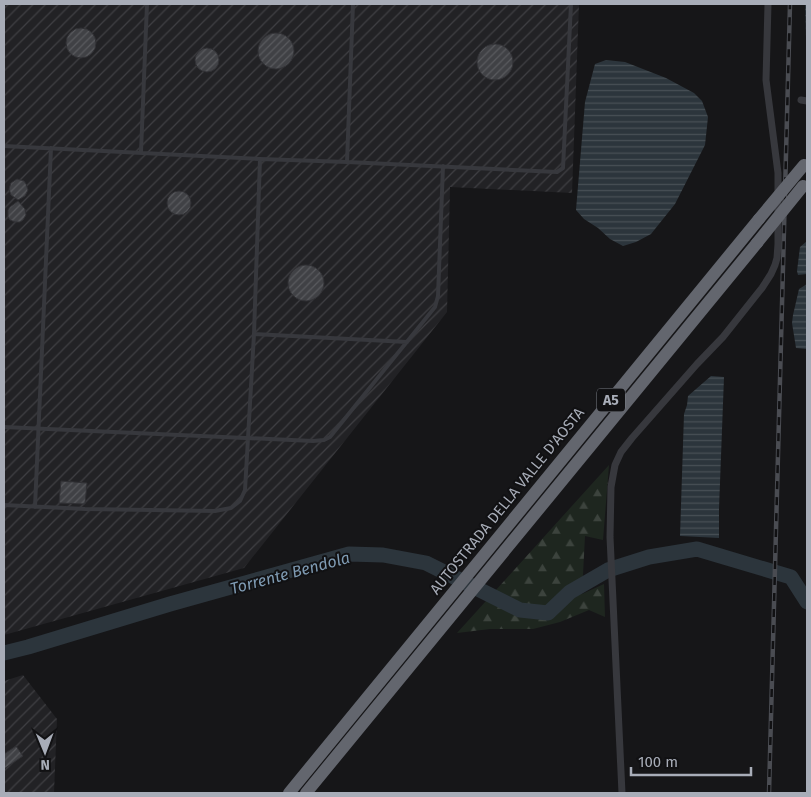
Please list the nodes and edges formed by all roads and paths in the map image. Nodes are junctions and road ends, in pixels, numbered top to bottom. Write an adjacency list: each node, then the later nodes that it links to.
1 (147, 4): 7 (lane)
2 (353, 4): 9 (lane)
3 (571, 4): 11 (lane)
4 (768, 4): 22 (street)
5 (4, 146): 6 (lane)
6 (50, 148): 7 (lane); 16 (lane)
7 (141, 152): 8 (lane)
8 (260, 159): 9 (lane); 13 (lane)
9 (347, 162): 11 (lane)
10 (806, 162): 20 (highway, AUTOSTRADA DELLA VALLE D'AOSTA / A5, bridge)
11 (443, 166): 14 (lane)
12 (805, 184): 21 (highway, AUTOSTRADA DELLA VALLE D'AOSTA / A5, bridge)
13 (254, 334): 14 (lane); 17 (lane)
14 (407, 342): 17 (lane)
15 (4, 427): 16 (lane)
16 (39, 428): 17 (lane); 19 (lane)
17 (249, 438): 19 (lane)
18 (4, 505): 19 (lane)
19 (35, 507)
20 (289, 793)
21 (306, 793)
22 (622, 793)

